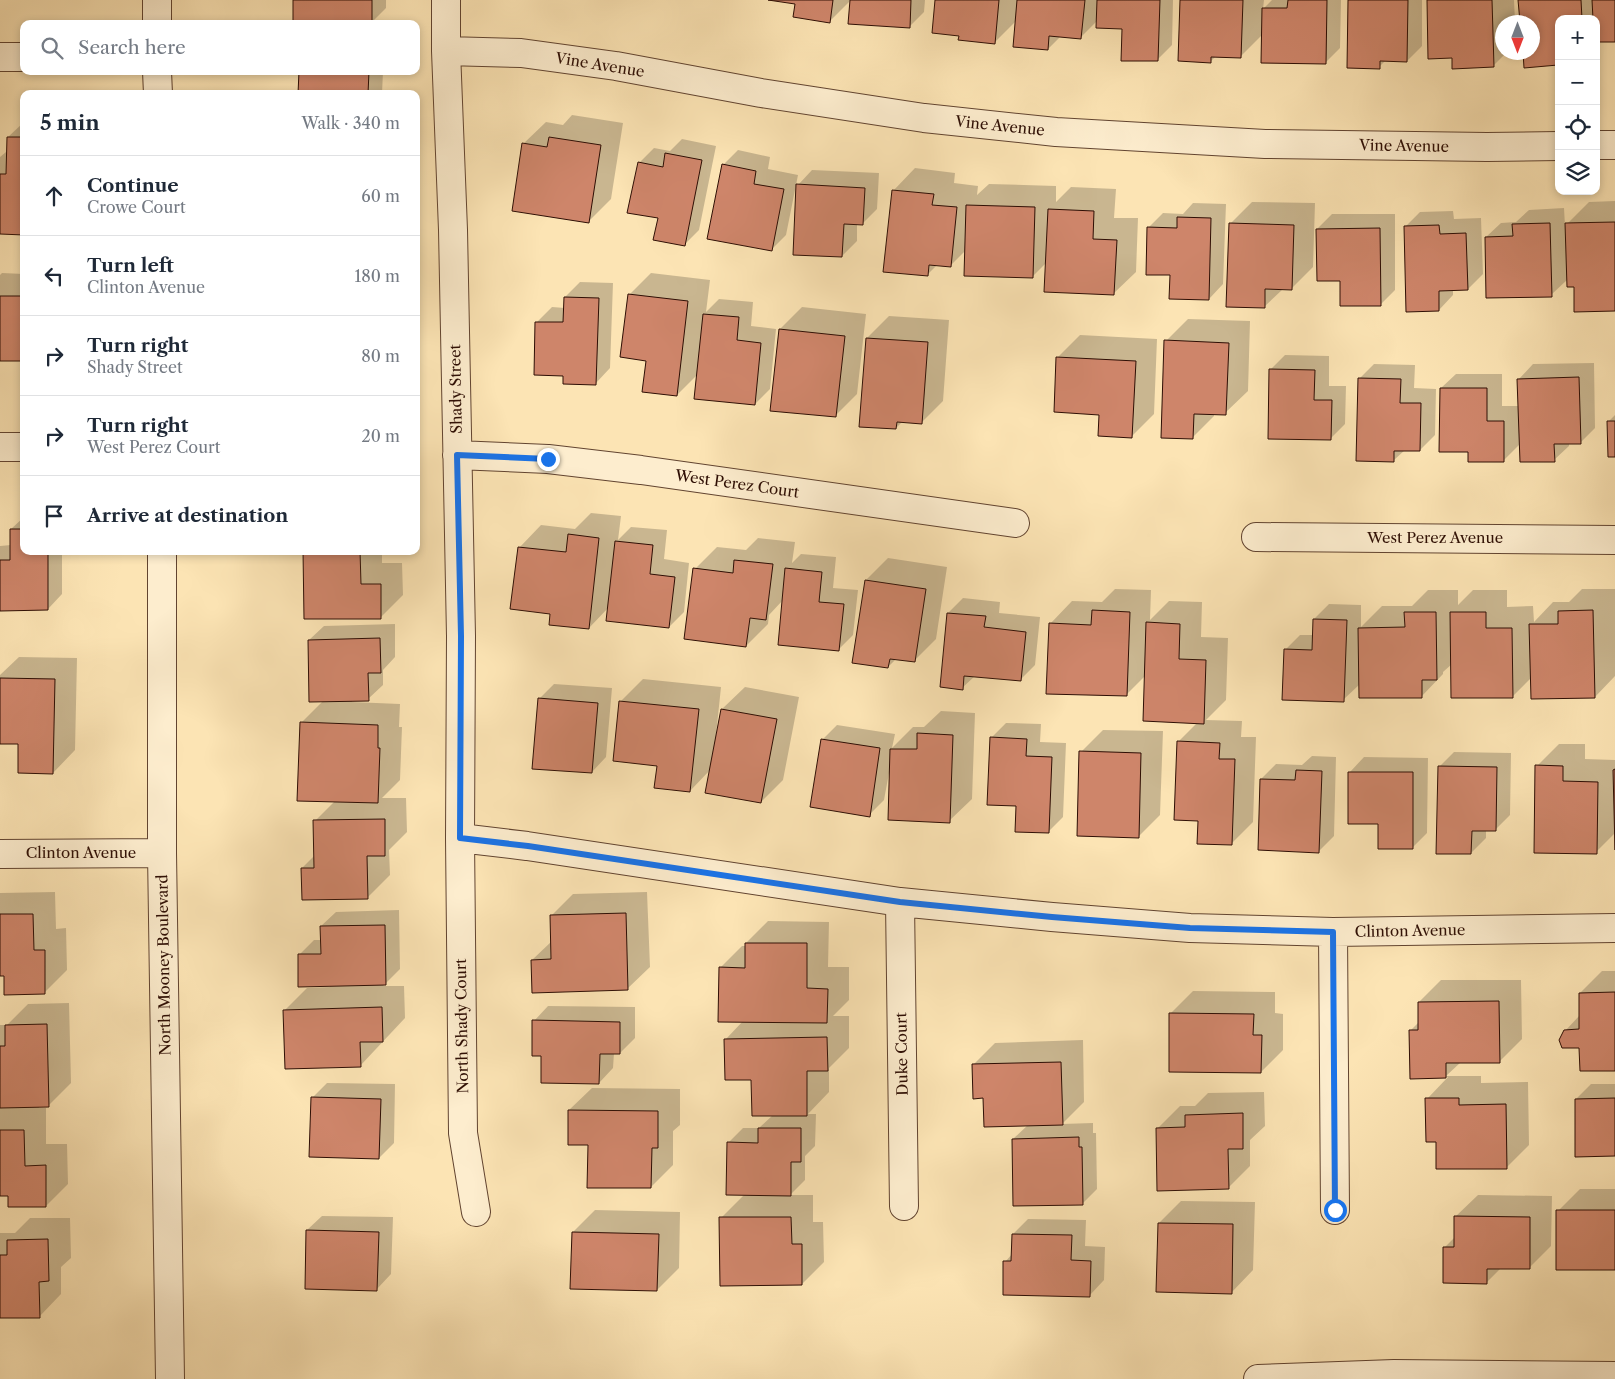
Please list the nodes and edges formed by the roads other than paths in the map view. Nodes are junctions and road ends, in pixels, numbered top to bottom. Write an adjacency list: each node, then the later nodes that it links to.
1 (157, 0): 3 (street)
2 (446, 0): 4 (street, Shady Street)
3 (157, 20)
4 (446, 50): 11 (street, Vine Avenue); 14 (street, Shady Street)
5 (0, 57): 6 (street)
6 (20, 57)
7 (158, 75): 8 (street)
8 (158, 90)
9 (1615, 144): 10 (street)
10 (1600, 145)
11 (1555, 146)
12 (0, 447): 13 (street)
13 (20, 447)
14 (457, 455): 15 (street, West Perez Court); 19 (street, Shady Street)
15 (1015, 524)
16 (1256, 537): 17 (street, West Perez Avenue)
17 (1615, 540)
18 (162, 555): 20 (street, North Mooney Boulevard)
19 (460, 838): 22 (street, Clinton Avenue); 27 (street, North Shady Court)
20 (162, 853): 21 (street, Clinton Avenue); 30 (street, North Mooney Boulevard)
21 (0, 854)
22 (900, 902): 24 (street, Clinton Avenue); 25 (street, Duke Court)
23 (1615, 928): 24 (street, Clinton Avenue)
24 (1333, 932): 26 (street)
25 (904, 1206)
26 (1335, 1210)
27 (476, 1212)
28 (1615, 1376): 29 (street)
29 (1394, 1377): 31 (street)
30 (170, 1379)
31 (1258, 1379)

